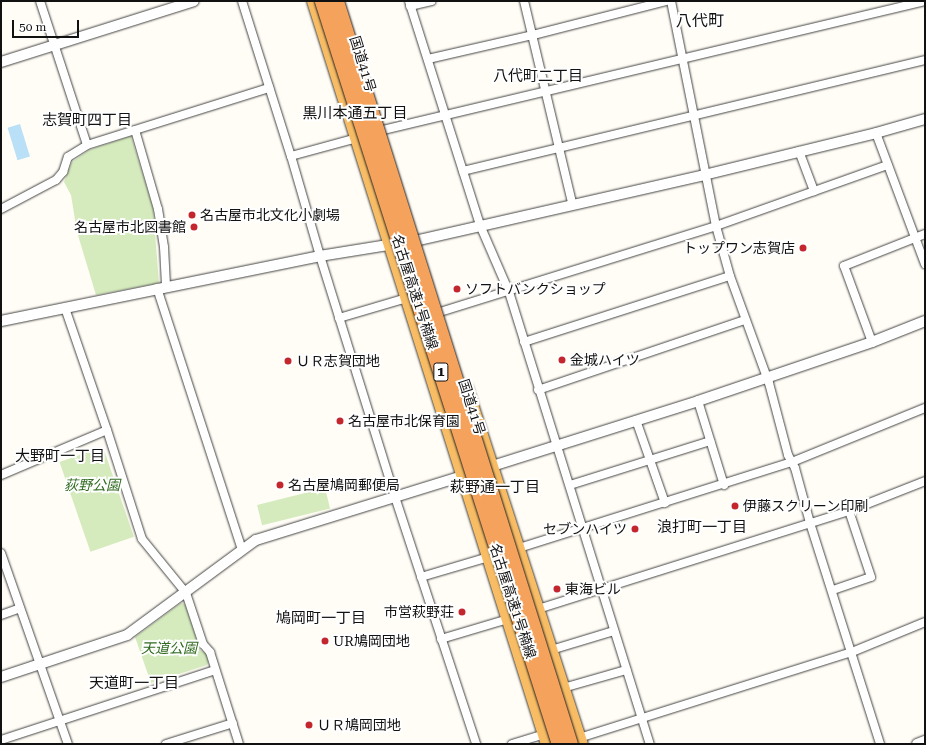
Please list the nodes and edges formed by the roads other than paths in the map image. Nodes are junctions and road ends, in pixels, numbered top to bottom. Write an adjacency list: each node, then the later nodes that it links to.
1 (40, 1): 15 (street)
2 (194, 1): 15 (street)
3 (242, 1): 20 (street)
4 (314, 1): 28 (highway, 国道41号)
5 (322, 1): 114 (highway, 名古屋高速1号楠線 / 1, bridge)
6 (336, 1): 108 (highway, 名古屋高速1号楠線 / 1, bridge)
7 (343, 1): 26 (highway, 国道41号)
8 (430, 1): 13 (street)
9 (524, 1): 14 (street)
10 (666, 1): 14 (street)
11 (671, 1): 16 (street)
12 (925, 1): 16 (street)
13 (410, 3): 17 (street)
14 (533, 35): 17 (street); 21 (street)
15 (55, 45): 19 (street); 29 (street)
16 (682, 58): 21 (street); 23 (street)
17 (428, 59): 22 (street)
18 (925, 60): 23 (street)
19 (1, 62)
20 (269, 88): 25 (street); 32 (street)
21 (546, 91): 22 (street); 30 (street)
22 (445, 115): 26 (street); 34 (street)
23 (693, 115): 30 (street); 35 (street)
24 (925, 119): 27 (street)
25 (135, 130): 29 (street); 48 (street)
26 (383, 130): 43 (highway, 国道41号)
27 (876, 133): 31 (street); 33 (street)
28 (357, 138): 32 (street); 44 (highway, 国道41号)
29 (86, 145): 38 (street)
30 (558, 148): 34 (street); 37 (street)
31 (799, 151): 35 (street); 36 (street)
32 (291, 156): 45 (street)
33 (887, 165): 36 (street); 42 (street)
34 (463, 171): 39 (street)
35 (704, 175): 37 (street); 40 (street)
36 (814, 191): 40 (street)
37 (572, 203): 39 (street)
38 (1, 209)
39 (480, 226): 43 (street); 49 (street)
40 (716, 226): 47 (street); 49 (street)
41 (925, 234): 42 (street)
42 (915, 237): 46 (street); 58 (street)
43 (419, 240): 44 (street); 52 (highway, 国道41号)
44 (390, 244): 45 (street); 50 (highway, 国道41号)
45 (320, 256): 48 (street); 53 (street)
46 (925, 264)
47 (730, 276): 54 (street); 57 (street)
48 (161, 287): 51 (street); 81 (street)
49 (508, 292): 52 (street); 57 (street)
50 (407, 298): 53 (street); 71 (highway, 国道41号)
51 (65, 308): 55 (street); 64 (street)
52 (440, 312): 69 (highway, 国道41号)
53 (339, 318): 75 (street)
54 (745, 320): 59 (street); 60 (street)
55 (1, 321)
56 (925, 321): 58 (street)
57 (524, 342): 60 (street)
58 (872, 342): 59 (street)
59 (767, 378): 61 (street); 68 (street)
60 (538, 390): 66 (street)
61 (698, 401): 63 (street); 65 (street)
62 (925, 408): 68 (street)
63 (636, 420): 66 (street); 67 (street)
64 (108, 430): 70 (street); 87 (street)
65 (710, 441): 67 (street); 74 (street)
66 (557, 445): 69 (street); 73 (street)
67 (650, 460): 73 (street); 76 (street)
68 (792, 462): 74 (street); 78 (street)
69 (491, 466): 71 (street); 80 (highway, 国道41号)
70 (1, 475)
71 (463, 476): 75 (street); 83 (highway, 国道41号)
72 (925, 481): 77 (street)
73 (570, 485): 79 (street)
74 (724, 485): 76 (street)
75 (395, 497): 81 (street); 84 (street)
76 (665, 503): 79 (street)
77 (849, 511): 78 (street); 86 (street)
78 (810, 523): 85 (street); 86 (street)
79 (583, 528): 80 (street); 85 (street)
80 (519, 548): 89 (highway, 国道41号)
81 (242, 550): 87 (street)
82 (1, 555): 88 (street)
83 (489, 557): 84 (street); 91 (highway, 国道41号)
84 (422, 577): 94 (street)
85 (601, 589): 89 (street); 93 (street)
86 (833, 590): 96 (street)
87 (186, 593): 97 (street); 98 (street)
88 (20, 608): 90 (street); 97 (street)
89 (538, 610): 95 (highway, 国道41号)
90 (1, 615)
91 (508, 619): 94 (street); 105 (highway, 国道41号)
92 (925, 622): 96 (street)
93 (614, 631): 95 (street); 99 (street)
94 (441, 639): 112 (street)
95 (551, 650): 101 (highway, 国道41号)
96 (852, 652): 102 (street); 116 (street)
97 (40, 665): 100 (street); 103 (street)
98 (215, 670): 103 (street); 104 (street)
99 (626, 670): 101 (street); 102 (street)
100 (1, 677)
101 (563, 688): 108 (highway, 国道41号)
102 (642, 720): 108 (street); 115 (street)
103 (60, 722): 106 (street); 109 (street)
104 (233, 724): 110 (street); 111 (street)
105 (546, 739): 113 (street)
106 (1, 740)
107 (925, 741): 117 (street)
108 (577, 742)
109 (68, 744)
110 (166, 744)
111 (239, 744)
112 (476, 744)
113 (512, 744)
114 (559, 744)
115 (650, 744)
116 (880, 744)
117 (917, 744)

